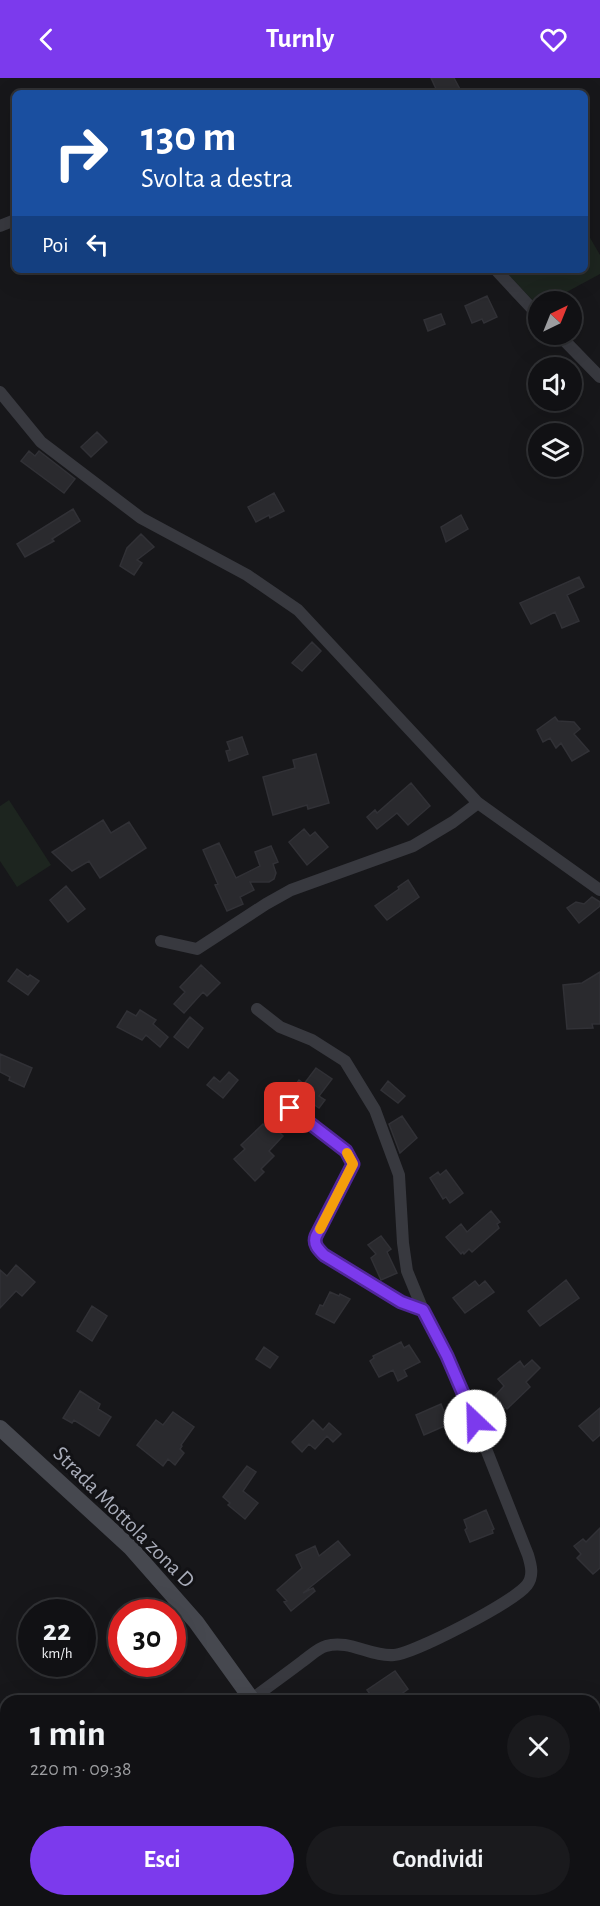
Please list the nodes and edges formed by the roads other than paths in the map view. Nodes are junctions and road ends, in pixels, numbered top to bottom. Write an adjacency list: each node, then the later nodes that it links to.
1 (499, 273): 2 (street)
2 (528, 304)
3 (569, 345): 4 (street)
4 (600, 377)
5 (0, 392): 6 (street)
6 (478, 803): 7 (street); 8 (street)
7 (600, 890)
8 (161, 941)
9 (257, 1009): 11 (street)
10 (290, 1108): 11 (street)
11 (423, 1310): 14 (street)
12 (0, 1428): 13 (main road, Strada Mottola zona D)
13 (249, 1695)
14 (260, 1695)

